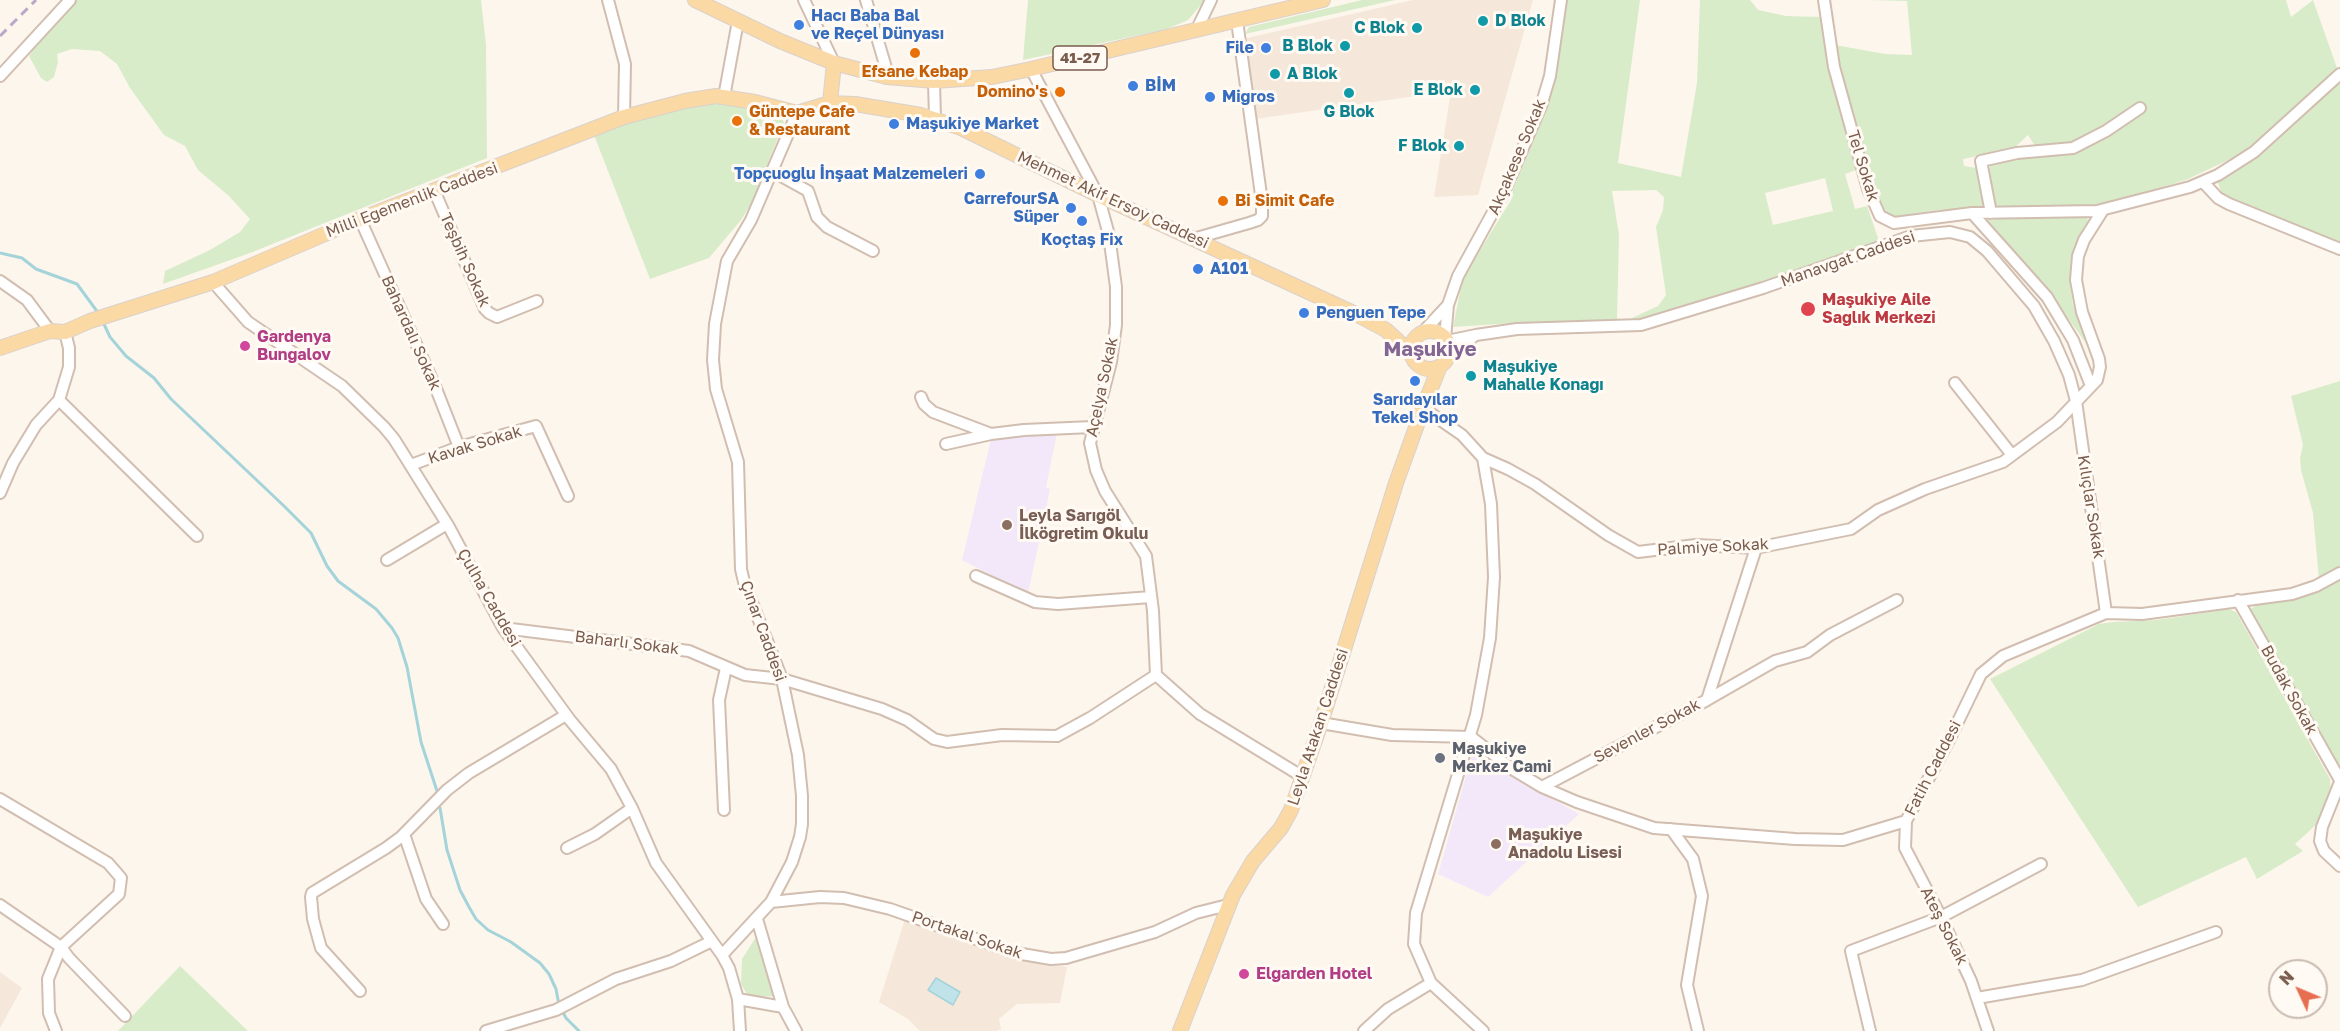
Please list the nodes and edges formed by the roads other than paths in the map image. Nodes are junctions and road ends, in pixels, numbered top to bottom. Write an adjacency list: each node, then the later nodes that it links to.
1 (70, 0): 16 (street)
2 (608, 0): 23 (street)
3 (695, 0): 10 (main road, 41-27)
4 (804, 0): 13 (street)
5 (866, 0): 17 (street)
6 (1211, 0): 12 (street)
7 (1323, 0): 11 (main road, 41-27)
8 (1561, 0): 39 (street, Akçakese Sokak)
9 (1824, 0): 30 (street, Tel Sokak)
10 (738, 21): 13 (main road, 41-27); 19 (street)
11 (1237, 21): 12 (main road, 41-27); 33 (street)
12 (1197, 29): 14 (main road, 41-27)
13 (834, 63): 17 (main road, 41-27); 20 (main road)
14 (1031, 69): 18 (main road, 41-27); 28 (street, Açelya Sokak)
15 (2340, 74): 26 (street)
16 (0, 76)
17 (890, 78): 18 (main road, 41-27)
18 (934, 81): 24 (street)
19 (724, 97): 22 (main road, Milli Egemenlik Caddesi); 23 (main road, Milli Egemenlik Caddesi)
20 (830, 103): 22 (main road, Milli Egemenlik Caddesi); 24 (main road, Mehmet Akif Ersoy Caddesi)
21 (2140, 108): 31 (street)
22 (797, 113): 25 (street, Çınar Caddesi)
23 (624, 117): 27 (main road, Milli Egemenlik Caddesi)
24 (935, 119): 28 (main road, Mehmet Akif Ersoy Caddesi)
25 (772, 171): 35 (street); 78 (street, Çınar Caddesi)
26 (2203, 182): 29 (street); 34 (street)
27 (434, 190): 32 (main road, Milli Egemenlik Caddesi); 38 (street, Teşbih Sokak)
28 (1098, 195): 33 (main road, Mehmet Akif Ersoy Caddesi); 56 (street, Açelya Sokak)
29 (2103, 210): 31 (street, Tel Sokak); 51 (street)
30 (1972, 213): 31 (street, Tel Sokak); 51 (street)
31 (1991, 213)
32 (360, 219): 37 (main road, Milli Egemenlik Caddesi); 59 (street, Bahardalı Sokak)
33 (1193, 238): 40 (main road, Mehmet Akif Ersoy Caddesi)
34 (2340, 249)
35 (873, 251)
36 (0, 281): 41 (street)
37 (213, 282): 42 (main road, Milli Egemenlik Caddesi); 62 (street, Çulha Caddesi)
38 (537, 301)
39 (1448, 305): 43 (street); 45 (street)
40 (1386, 330): 43 (main road); 47 (main road)
41 (51, 332): 42 (main road, Milli Egemenlik Caddesi); 46 (main road, Milli Egemenlik Caddesi)
42 (65, 332): 53 (street)
43 (1419, 334): 45 (main road); 47 (main road)
44 (1476, 334): 45 (street, Manavgat Caddesi); 48 (street); 54 (street, Manavgat Caddesi)
45 (1446, 340): 48 (main road)
46 (0, 348)
47 (1412, 354): 49 (main road)
48 (1444, 361): 49 (main road); 55 (main road, Leyla Atakan Caddesi)
49 (1421, 367): 55 (main road)
50 (1955, 383): 60 (street)
51 (2091, 386): 54 (street)
52 (921, 397): 57 (street)
53 (59, 400): 63 (street); 66 (street)
54 (2076, 401): 60 (street, Palmiye Sokak); 74 (street, Kılıçlar Sokak)
55 (1423, 408): 61 (street); 81 (main road, Leyla Atakan Caddesi)
56 (1092, 427): 57 (street); 71 (street, Açelya Sokak)
57 (991, 434): 58 (street)
58 (946, 444)
59 (459, 447): 62 (street, Kavak Sokak); 64 (street, Kavak Sokak)
60 (2012, 455): 67 (street, Palmiye Sokak)
61 (1483, 458): 67 (street, Palmiye Sokak); 82 (street)
62 (411, 465): 65 (street, Çulha Caddesi)
63 (0, 494)
64 (568, 496)
65 (447, 524): 68 (street); 75 (street, Çulha Caddesi)
66 (196, 536)
67 (1756, 548): 79 (street, Sevenler Sokak)
68 (387, 560)
69 (2340, 573): 73 (street, Fatih Caddesi)
70 (976, 576): 71 (street)
71 (1151, 597): 77 (street, Açelya Sokak)
72 (1897, 600): 79 (street)
73 (2238, 600): 74 (street, Fatih Caddesi); 84 (street, Budak Sokak)
74 (2106, 614): 89 (street, Fatih Caddesi)
75 (503, 628): 76 (street, Baharlı Sokak); 80 (street, Çulha Caddesi)
76 (726, 668): 78 (street, Baharlı Sokak); 88 (street)
77 (1156, 675): 78 (street, Baharlı Sokak); 83 (street)
78 (782, 679): 95 (street, Çınar Caddesi)
79 (1707, 700): 85 (street, Sevenler Sokak)
80 (566, 715): 87 (street, Çulha Caddesi); 91 (street)
81 (1321, 723): 82 (street); 83 (main road, Leyla Atakan Caddesi)
82 (1471, 737): 85 (street, Fatih Caddesi); 105 (street)
83 (1303, 777): 97 (main road, Leyla Atakan Caddesi)
84 (2340, 781): 94 (street, Budak Sokak)
85 (1542, 787): 90 (street, Fatih Caddesi)
86 (0, 799): 103 (street)
87 (632, 808): 92 (street); 102 (street, Çulha Caddesi)
88 (724, 810)
89 (1906, 821): 90 (street, Fatih Caddesi); 98 (street, Ateş Sokak)
90 (1671, 829): 118 (street)
91 (404, 834): 100 (street); 106 (street)
92 (567, 848)
93 (2041, 864): 98 (street)
94 (2340, 866)
95 (771, 902): 97 (street, Portakal Sokak); 99 (street, Çınar Caddesi)
96 (0, 905): 103 (street)
97 (1228, 905): 115 (main road, Leyla Atakan Caddesi)
98 (1941, 917): 107 (street, Ateş Sokak); 119 (street)
99 (757, 919): 104 (street, Çınar Caddesi); 109 (street)
100 (443, 924)
101 (2216, 932): 107 (street)
102 (712, 941): 104 (street, Çulha Caddesi); 112 (street)
103 (61, 947): 110 (street); 111 (street)
104 (722, 955): 108 (street)
105 (1431, 983): 116 (street); 117 (street)
106 (360, 991)
107 (1977, 998): 120 (street, Ateş Sokak)
108 (738, 999): 109 (street); 113 (street)
109 (783, 1007): 114 (street)
110 (125, 1016)
111 (56, 1031)
112 (486, 1031)
113 (740, 1031)
114 (796, 1031)
115 (1180, 1031)
116 (1364, 1031)
117 (1483, 1031)
118 (1698, 1031)
119 (1870, 1031)
120 (1988, 1031)

